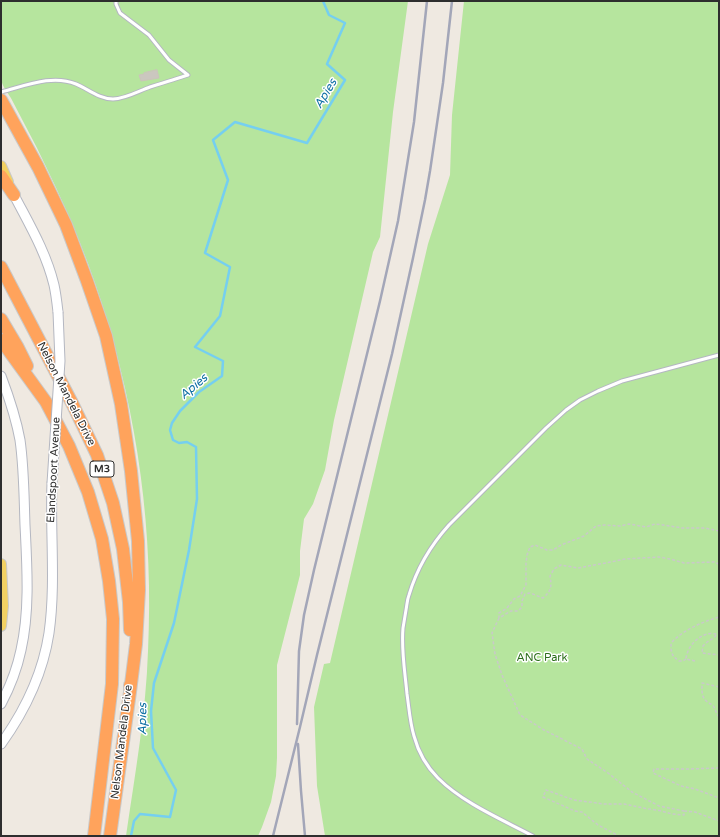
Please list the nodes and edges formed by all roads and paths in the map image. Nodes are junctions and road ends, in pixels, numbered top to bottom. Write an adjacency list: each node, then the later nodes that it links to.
1 (116, 1): 2 (lane)
2 (1, 92)
3 (1, 100): 23 (highway)
4 (1, 166): 6 (main road)
5 (1, 176): 6 (highway)
6 (14, 195): 26 (main road, Elandspoort Avenue, bridge)
7 (1, 267): 23 (highway, Nelson Mandela Drive / M3)
8 (1, 319): 12 (highway)
9 (1, 340): 12 (highway, Nelson Mandela Drive / M3)
10 (719, 355): 33 (lane)
11 (1, 376): 24 (main road)
12 (46, 402): 31 (highway, Nelson Mandela Drive / M3)
13 (719, 531): 17 (path)
14 (1, 564): 18 (main road)
15 (719, 564): 17 (path)
16 (719, 617): 20 (path)
17 (499, 618): 29 (path)
18 (1, 626)
19 (719, 655): 20 (path)
20 (686, 659): 21 (path)
21 (694, 661)
22 (719, 687): 25 (path)
23 (130, 692): 32 (highway, Nelson Mandela Drive / M3)
24 (1, 704)
25 (719, 717)
26 (1, 744)
27 (719, 768): 28 (path)
28 (719, 798)
29 (684, 810): 30 (path); 34 (path)
30 (719, 821)
31 (94, 836)
32 (110, 836)
33 (533, 836)
34 (619, 836)

